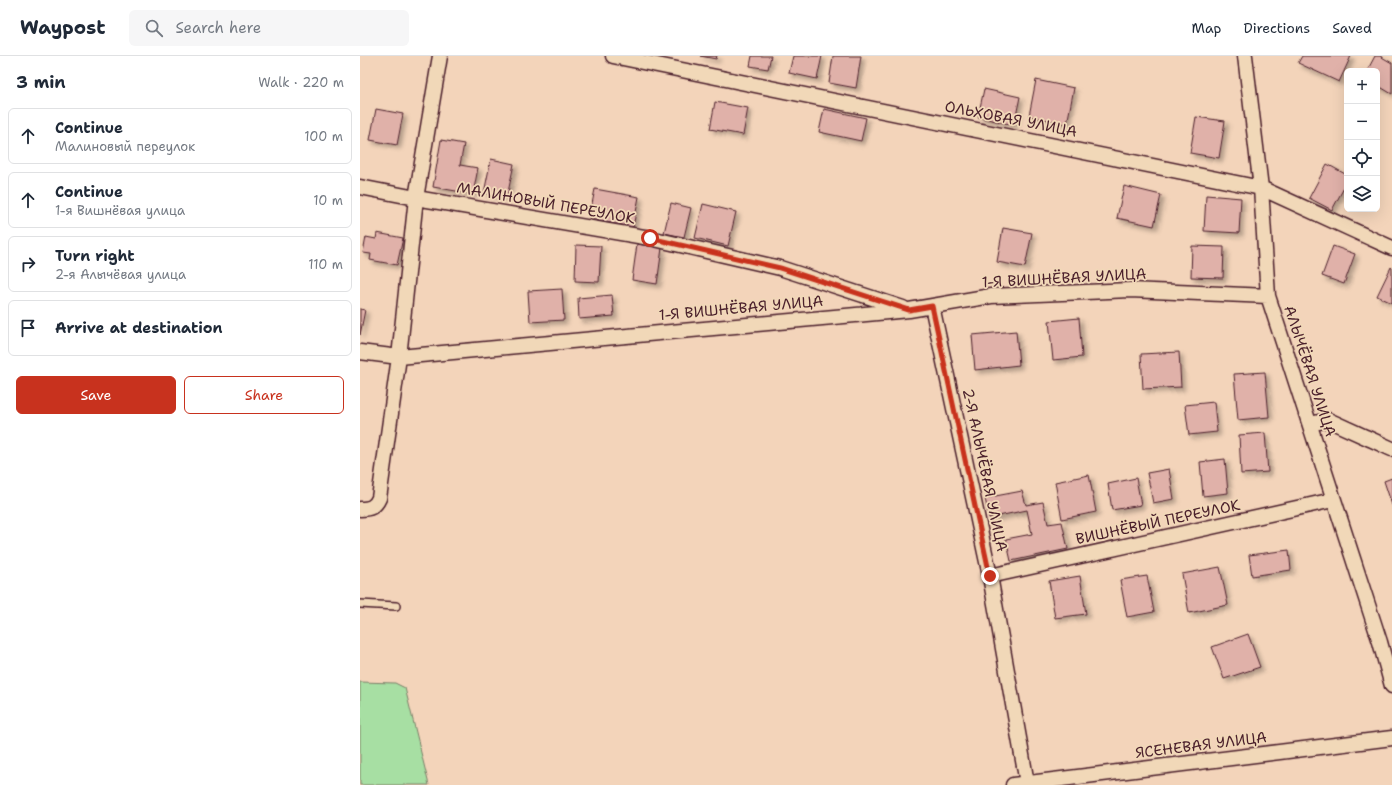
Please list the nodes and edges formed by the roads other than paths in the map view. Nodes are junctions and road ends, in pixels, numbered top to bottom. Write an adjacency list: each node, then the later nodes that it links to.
1 (440, 56): 6 (street)
2 (613, 56): 5 (street, ОЛЬХОВАЯ УЛИЦА)
3 (1245, 56): 5 (street, АЛЫЧЁВАЯ УЛИЦА)
4 (360, 187): 6 (street, МАЛИНОВЫЙ ПЕРЕУЛОК)
5 (1261, 188): 7 (street, ОЛЬХОВАЯ УЛИЦА); 8 (street, АЛЫЧЁВАЯ УЛИЦА)
6 (416, 198): 10 (street, МАЛИНОВЫЙ ПЕРЕУЛОК); 12 (street)
7 (1392, 248)
8 (1268, 296): 9 (street, 1-Я ВИШНЁВАЯ УЛИЦА); 13 (street, АЛЫЧЁВАЯ УЛИЦА)
9 (932, 306): 10 (street, 1-Я ВИШНЁВАЯ УЛИЦА); 17 (street, 2-Я АЛЫЧЁВАЯ УЛИЦА)
10 (909, 310): 12 (street, 1-Я ВИШНЁВАЯ УЛИЦА)
11 (360, 352): 12 (street, 1-Я ВИШНЁВАЯ УЛИЦА)
12 (399, 357): 16 (street)
13 (1310, 424): 14 (street); 15 (street, АЛЫЧЁВАЯ УЛИЦА)
14 (1392, 450)
15 (1333, 500): 17 (street, ВИШНЁВЫЙ ПЕРЕУЛОК); 20 (street, АЛЫЧЁВАЯ УЛИЦА)
16 (366, 508)
17 (990, 576): 23 (street, 2-Я АЛЫЧЁВАЯ УЛИЦА)
18 (360, 604): 19 (lane)
19 (396, 606)
20 (1386, 645): 21 (street, АЛЫЧЁВАЯ УЛИЦА)
21 (1392, 686)
22 (1392, 738): 23 (street, ЯСЕНЕВАЯ УЛИЦА)
23 (1020, 784)

